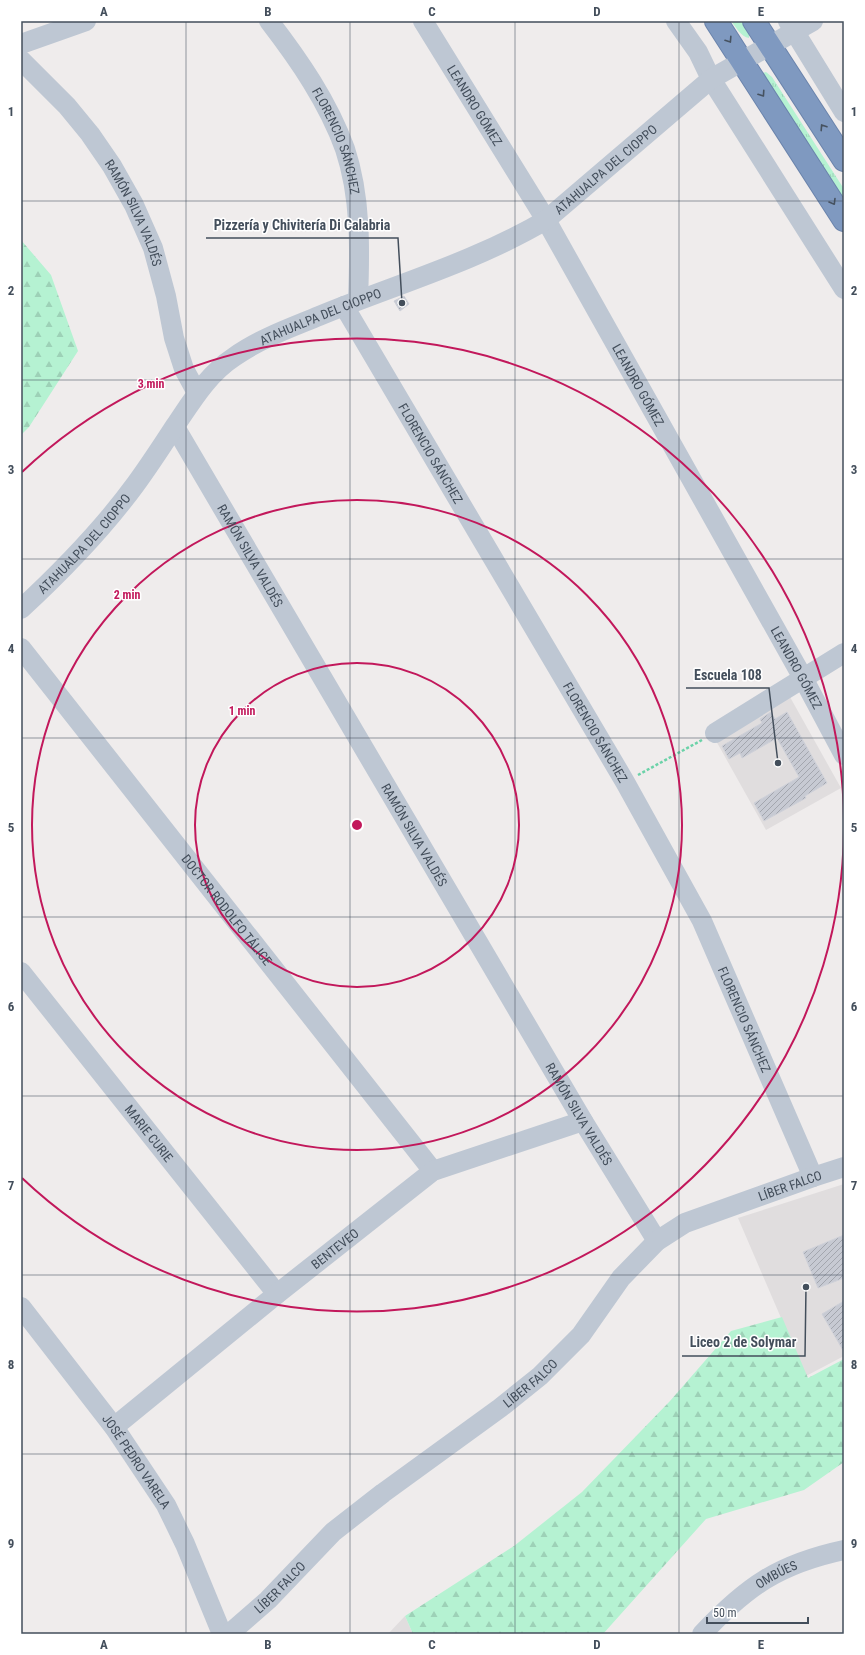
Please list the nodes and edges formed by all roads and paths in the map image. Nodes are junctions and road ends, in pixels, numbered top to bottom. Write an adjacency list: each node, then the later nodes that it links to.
1 (86, 21): 9 (street)
2 (269, 21): 19 (street, FLORENCIO SÁNCHEZ)
3 (423, 21): 16 (street, LEANDRO GÓMEZ)
4 (676, 21): 13 (street)
5 (716, 21): 12 (highway, one-way to 12)
6 (754, 21): 10 (highway)
7 (813, 21): 8 (street, ATAHUALPA DEL CIOPPO)
8 (792, 26): 10 (street, ATAHUALPA DEL CIOPPO); 14 (street)
9 (21, 44)
10 (770, 45): 12 (street, ATAHUALPA DEL CIOPPO); 15 (highway, one-way to 10)
11 (21, 60): 20 (street, RAMÓN SILVA VALDÉS)
12 (742, 60): 13 (street, ATAHUALPA DEL CIOPPO); 17 (highway, one-way to 17)
13 (711, 79): 16 (street, ATAHUALPA DEL CIOPPO); 18 (street)
14 (844, 112)
15 (844, 160)
16 (546, 220): 19 (street, ATAHUALPA DEL CIOPPO); 25 (street, LEANDRO GÓMEZ)
17 (844, 220)
18 (844, 289)
19 (351, 303): 20 (street, ATAHUALPA DEL CIOPPO); 28 (street, FLORENCIO SÁNCHEZ)
20 (197, 394): 21 (street, ATAHUALPA DEL CIOPPO)
21 (175, 428): 22 (street, ATAHUALPA DEL CIOPPO); 30 (street, RAMÓN SILVA VALDÉS)
22 (21, 609)
23 (21, 648): 32 (street, DOCTOR RODOLFO TÁLICE)
24 (844, 653): 25 (street)
25 (803, 678): 26 (street); 27 (street, LEANDRO GÓMEZ)
26 (715, 733): 28 (path)
27 (844, 755)
28 (624, 782): 33 (street, FLORENCIO SÁNCHEZ)
29 (21, 972): 35 (street, MARIE CURIE)
30 (583, 1121): 32 (street, BENTEVEO); 34 (street, RAMÓN SILVA VALDÉS)
31 (844, 1167): 33 (street, LÍBER FALCO)
32 (433, 1171): 35 (street, BENTEVEO)
33 (813, 1177): 34 (street, LÍBER FALCO)
34 (656, 1241): 40 (street, LÍBER FALCO)
35 (277, 1294): 37 (street, BENTEVEO)
36 (21, 1307): 37 (street, JOSÉ PEDRO VARELA)
37 (114, 1427): 39 (street, JOSÉ PEDRO VARELA)
38 (844, 1550): 41 (street, OMBÚES)
39 (222, 1634)
40 (230, 1634)
41 (702, 1634)

